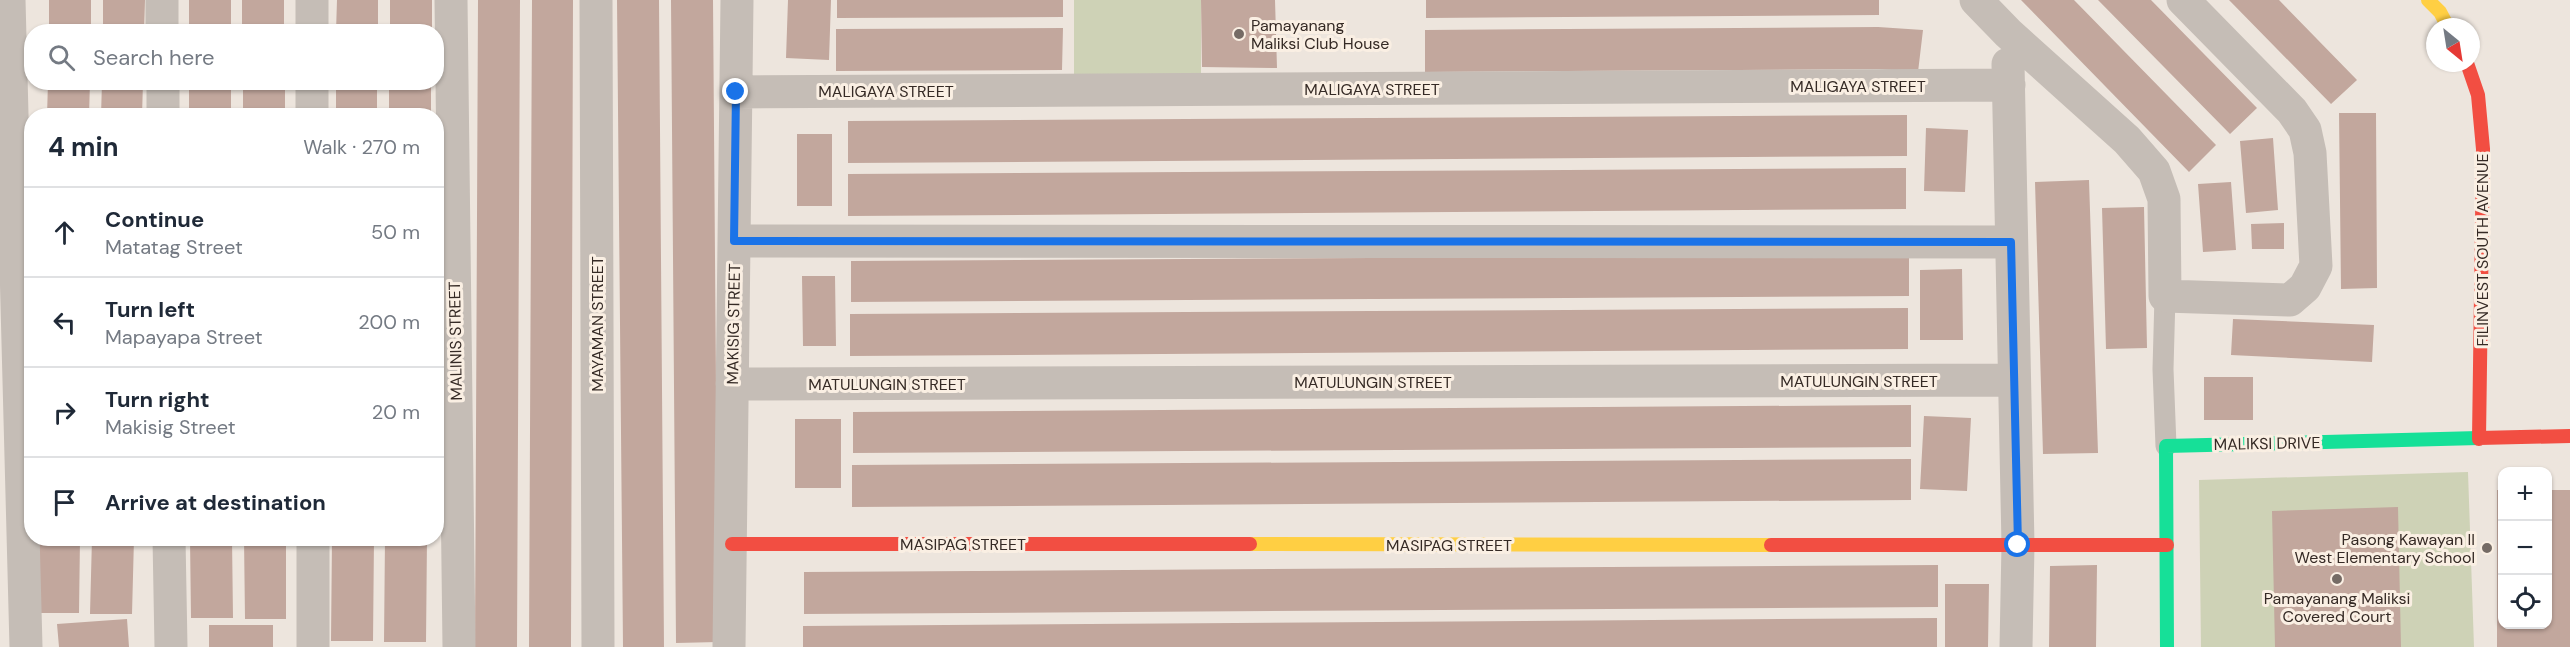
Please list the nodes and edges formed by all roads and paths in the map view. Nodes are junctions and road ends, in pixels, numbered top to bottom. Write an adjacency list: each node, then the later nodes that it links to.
1 (9, 0): 34 (street)
2 (162, 0): 11 (street)
3 (312, 0): 12 (street)
4 (451, 0): 37 (street, MALINIS STREET)
5 (596, 0): 38 (street, MAYAMAN STREET)
6 (737, 0): 18 (street, MAKISIG STREET)
7 (1976, 0): 13 (street)
8 (2182, 0): 23 (street)
9 (2428, 0): 10 (street)
10 (2443, 18)
11 (162, 24)
12 (312, 24)
13 (2008, 33): 15 (street); 23 (street)
14 (2472, 72): 27 (street, FILINVEST SOUTH AVENUE)
15 (2009, 85): 18 (street, MALIGAYA STREET); 22 (street)
16 (163, 90): 19 (street)
17 (312, 90): 20 (street)
18 (736, 92): 21 (street, MAKISIG STREET)
19 (163, 108)
20 (312, 108)
21 (734, 241): 22 (street); 25 (street, MAKISIG STREET)
22 (2011, 242): 24 (street)
23 (2165, 296): 28 (lane)
24 (2014, 380): 25 (street, MATULUNGIN STREET); 30 (street)
25 (732, 384): 29 (street, MAKISIG STREET)
26 (2570, 436): 27 (street, MALIKSI DRIVE)
27 (2479, 439): 28 (street, MALIKSI DRIVE)
28 (2166, 446): 31 (street)
29 (732, 544): 30 (street, MASIPAG STREET); 39 (street, MAKISIG STREET)
30 (2018, 545): 31 (street, MASIPAG STREET); 40 (street)
31 (2166, 545): 41 (street)
32 (169, 546): 35 (street)
33 (313, 546): 36 (street)
34 (26, 647)
35 (171, 647)
36 (313, 647)
37 (459, 647)
38 (598, 647)
39 (729, 647)
40 (2016, 647)
41 (2166, 647)

